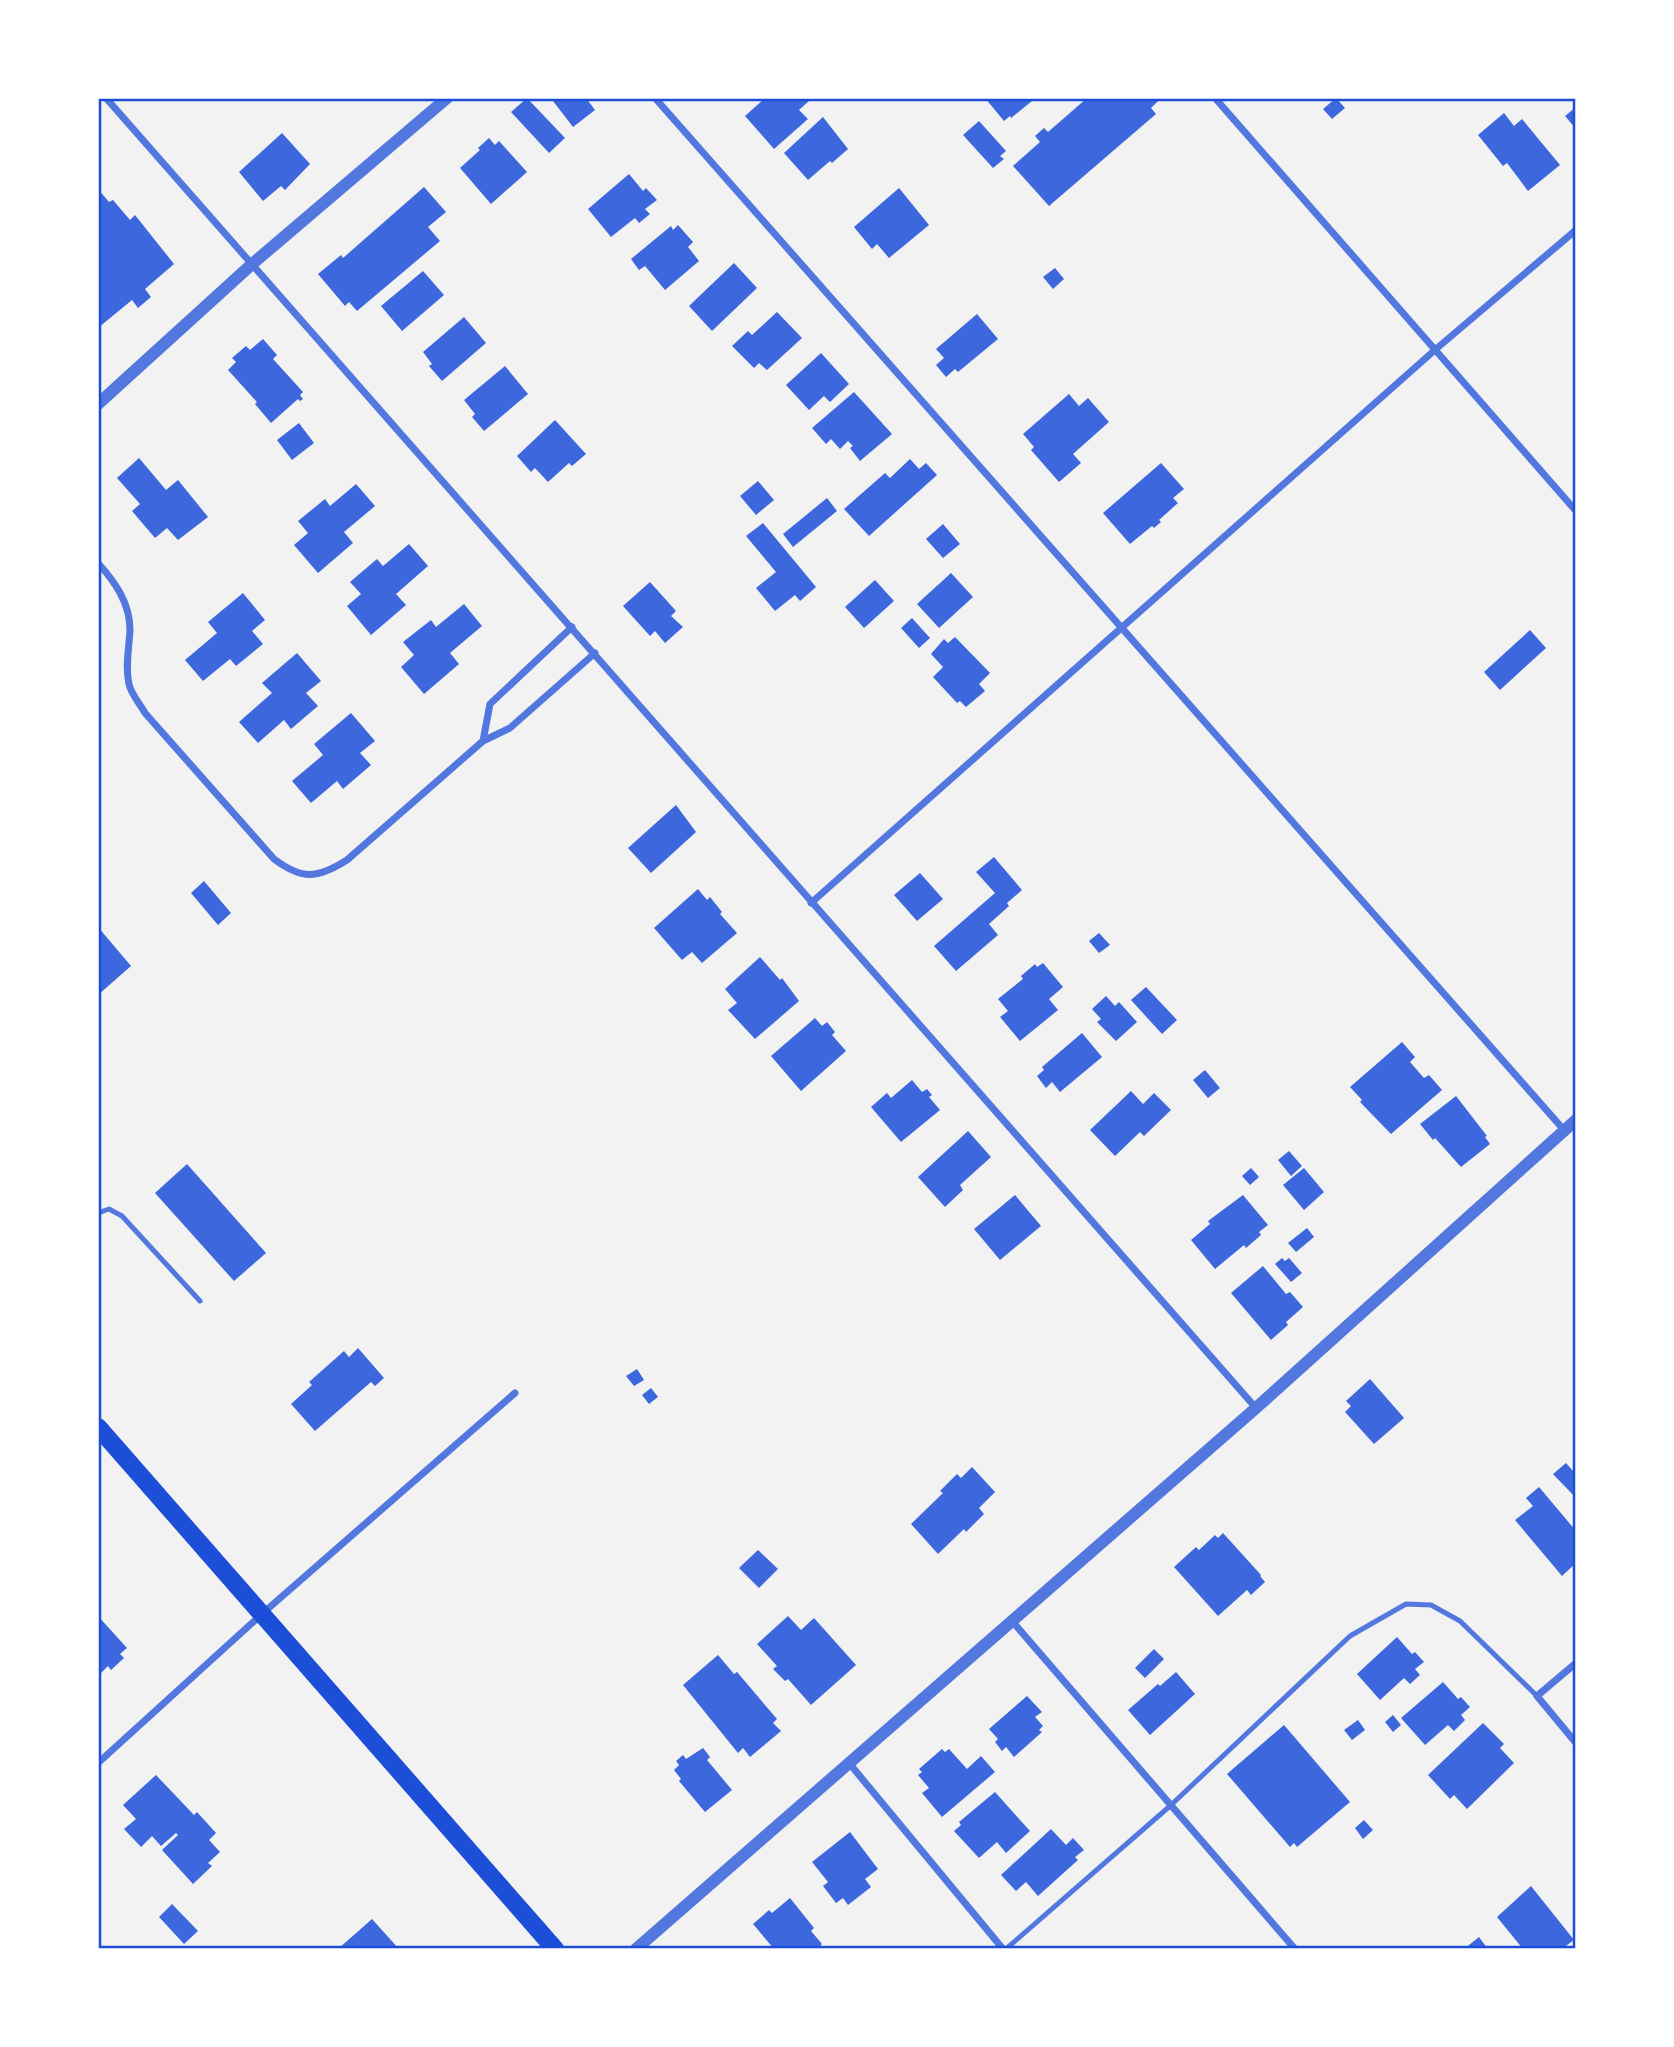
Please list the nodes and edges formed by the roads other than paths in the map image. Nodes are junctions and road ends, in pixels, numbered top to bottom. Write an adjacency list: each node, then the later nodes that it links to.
1 (106, 98): 6 (street)
2 (447, 98): 6 (street)
3 (655, 98): 12 (street)
4 (1215, 98): 7 (street)
5 (1576, 230): 7 (street)
6 (251, 265): 8 (street); 11 (street)
7 (1436, 349): 9 (street); 12 (street)
8 (98, 404)
9 (1576, 511)
10 (98, 563): 14 (street)
11 (572, 627): 13 (street); 14 (street)
12 (1121, 628): 15 (street); 17 (street)
13 (595, 653): 14 (street); 15 (street)
14 (483, 741)
15 (811, 903): 21 (street)
16 (1576, 1120): 17 (street)
17 (1564, 1130): 21 (street)
18 (98, 1213): 19 (lane)
19 (200, 1301)
20 (515, 1393): 23 (street)
21 (1256, 1408): 24 (street)
22 (98, 1427): 23 (main road)
23 (263, 1613): 28 (street); 31 (main road)
24 (1012, 1621): 29 (street); 30 (street)
25 (1576, 1663): 26 (street)
26 (1537, 1696): 27 (street); 30 (lane)
27 (1576, 1742)
28 (98, 1763)
29 (849, 1763): 32 (street); 33 (street)
30 (1170, 1806): 33 (lane); 34 (street)
31 (555, 1949)
32 (636, 1949)
33 (1005, 1949)
34 (1295, 1949)

